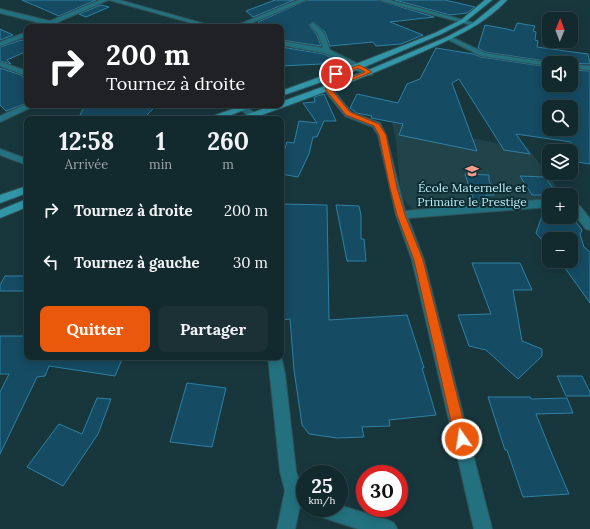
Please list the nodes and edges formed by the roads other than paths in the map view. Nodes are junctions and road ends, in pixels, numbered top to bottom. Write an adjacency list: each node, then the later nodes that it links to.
1 (105, 0): 9 (street)
2 (112, 0): 11 (street)
3 (303, 0): 12 (street)
4 (382, 0): 8 (street)
5 (489, 0): 8 (main road)
6 (504, 0): 13 (main road)
7 (0, 12): 9 (street)
8 (463, 21): 13 (street); 22 (main road)
9 (51, 23): 10 (street)
10 (54, 24)
11 (201, 24)
12 (243, 24)
13 (475, 24): 16 (main road)
14 (313, 25): 19 (street)
15 (24, 35): 17 (street)
16 (449, 38): 20 (street); 25 (main road)
17 (0, 44)
18 (284, 44): 19 (street)
19 (327, 51): 22 (street)
20 (542, 63)
21 (0, 64): 26 (street)
22 (359, 66): 25 (street); 28 (main road)
23 (578, 67): 24 (street)
24 (590, 68)
25 (370, 72): 27 (main road)
26 (24, 73)
27 (328, 89): 29 (main road); 45 (street)
28 (284, 93)
29 (284, 104)
30 (25, 108): 36 (street)
31 (238, 108): 35 (main road)
32 (242, 108): 34 (street)
33 (274, 108): 34 (main road)
34 (254, 115)
35 (221, 116)
36 (0, 119)
37 (0, 152): 38 (street)
38 (24, 161)
39 (24, 190): 40 (main road)
40 (0, 199)
41 (24, 204): 44 (main road)
42 (542, 204): 45 (street)
43 (578, 211): 46 (street)
44 (0, 214)
45 (401, 215): 53 (street)
46 (590, 226)
47 (276, 360): 48 (street)
48 (296, 488)
49 (296, 503): 51 (street)
50 (348, 517): 52 (street)
51 (286, 529)
52 (388, 529)
53 (483, 529)

